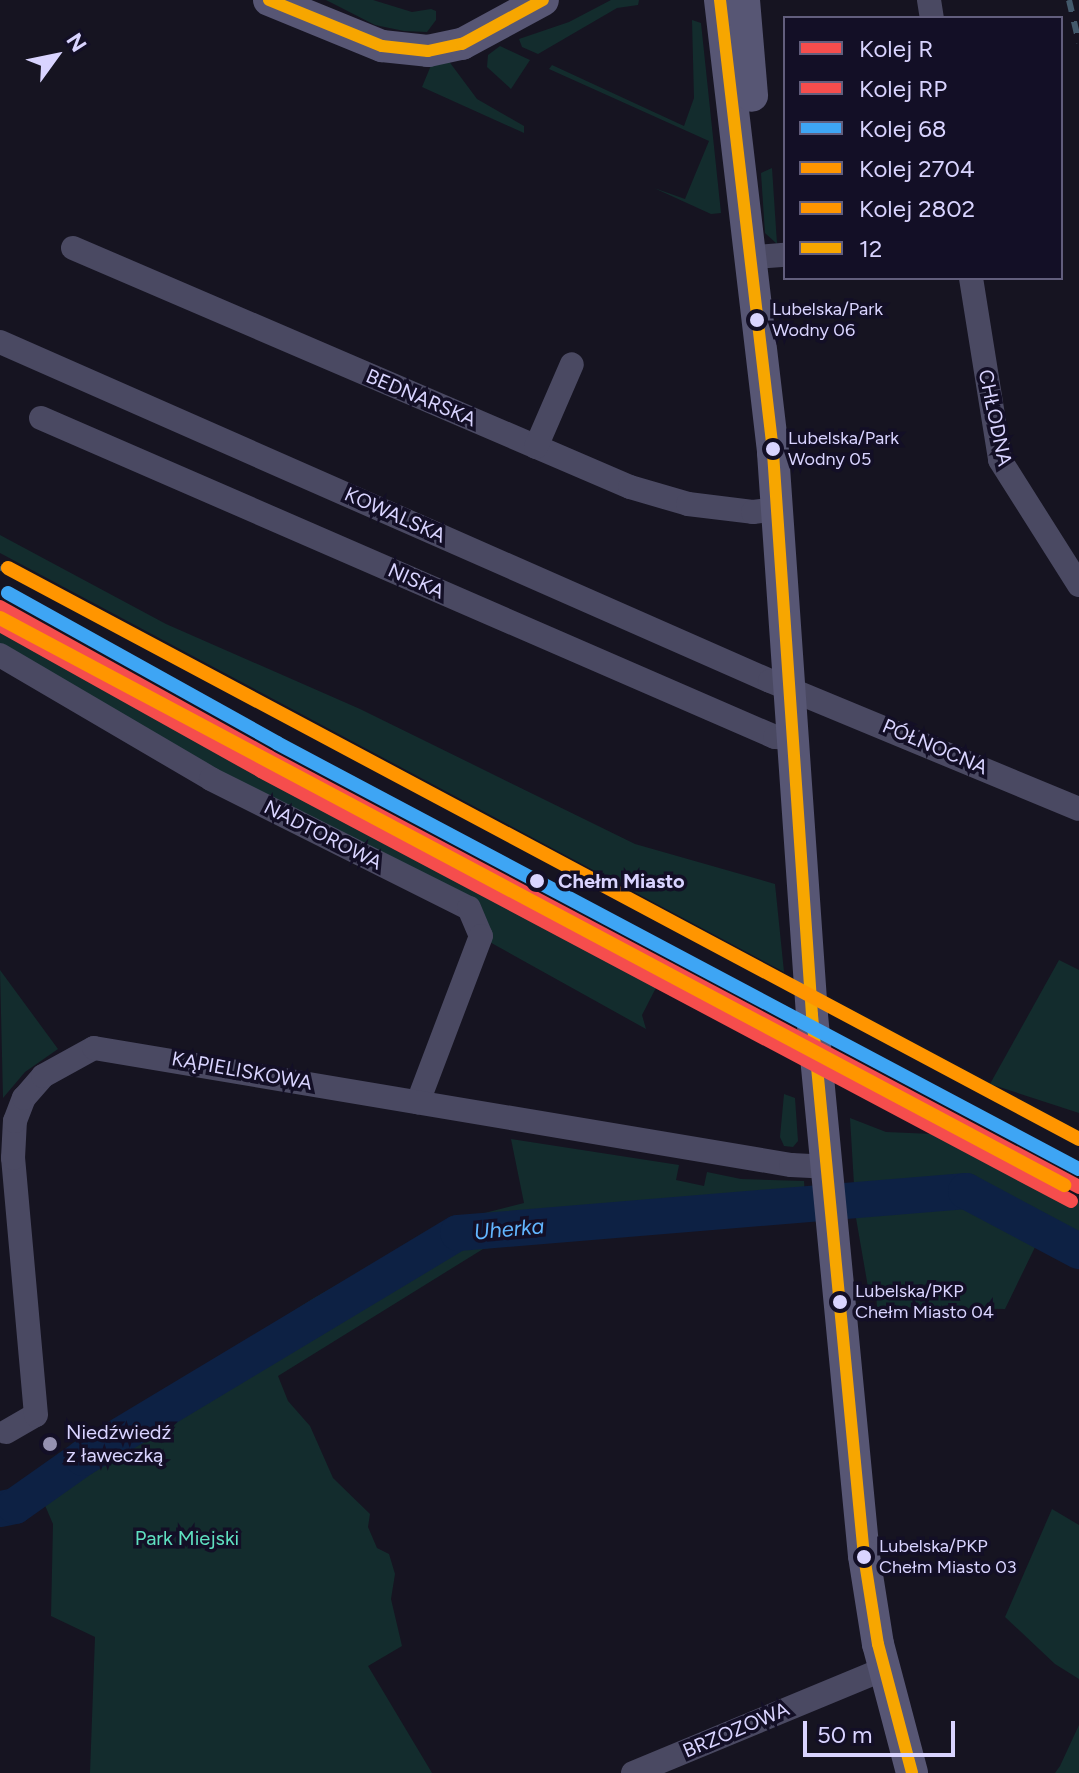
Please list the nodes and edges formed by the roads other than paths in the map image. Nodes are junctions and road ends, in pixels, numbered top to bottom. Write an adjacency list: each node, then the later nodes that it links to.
1 (269, 0): 2 (main road)
2 (543, 0)
3 (720, 0): 6 (main road)
4 (744, 0): 6 (main road)
5 (73, 248): 11 (street, BEDNARSKA)
6 (763, 248): 12 (main road)
7 (971, 280): 13 (street, CHŁODNA)
8 (0, 342): 15 (street, KOWALSKA)
9 (572, 364): 11 (street)
10 (41, 418): 16 (street, NISKA)
11 (536, 447): 12 (street, BEDNARSKA)
12 (778, 509): 15 (main road)
13 (1079, 585)
14 (0, 655): 18 (street, NADTOROWA)
15 (790, 689): 16 (main road); 17 (street, PÓŁNOCNA)
16 (793, 738): 19 (main road)
17 (1079, 809)
18 (418, 1102): 19 (street, KĄPIELISKOWA); 20 (street, KĄPIELISKOWA)
19 (827, 1174): 21 (main road)
20 (6, 1432)
21 (884, 1669): 22 (street, BRZOZOWA); 23 (main road)
22 (633, 1773)
23 (912, 1773)

